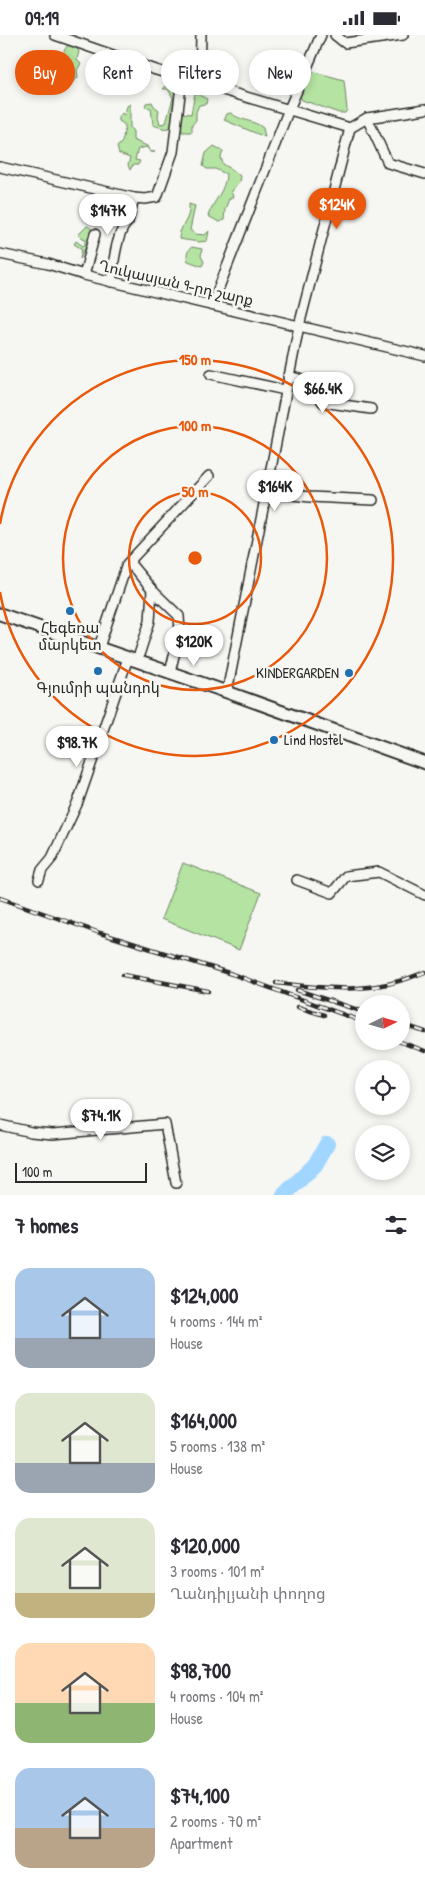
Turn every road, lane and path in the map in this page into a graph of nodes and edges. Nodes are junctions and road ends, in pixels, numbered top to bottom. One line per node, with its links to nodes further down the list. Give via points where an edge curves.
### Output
1 (55, 35): 7 (street)
2 (200, 35): 6 (street)
3 (321, 35): 10 (street)
4 (335, 35): 5 (street, via 345,43)
5 (404, 35)
6 (200, 50)
7 (161, 71)
8 (239, 94): 10 (street)
9 (180, 95): 16 (street, via 173,152 157,197)
10 (289, 109): 13 (street); 21 (street)
11 (425, 109): 12 (street)
12 (368, 118): 13 (street); 15 (street, via 388,163)
13 (350, 128): 22 (street)
14 (0, 167): 16 (street)
15 (425, 174)
16 (134, 198): 20 (street, via 128,222 120,236)
17 (95, 234): 19 (street)
18 (0, 254): 19 (street, Ղուկասյան 9-րդ շարք)
19 (84, 275): 20 (street, Ղուկասյան 9-րդ շարք)
20 (111, 282): 21 (street, Ղուկասյան 9-րդ շարք)
21 (212, 305): 22 (street, Ղուկասյան 9-րդ շարք)
22 (299, 326): 23 (street, Ղուկասյան 9-րդ շարք); 25 (street)
23 (425, 356)
24 (211, 374): 26 (street)
25 (288, 377): 26 (street); 27 (street, via 310,382 323,402)
26 (285, 390): 29 (street)
27 (371, 409)
28 (209, 476): 31 (street)
29 (266, 492): 30 (street); 37 (street)
30 (373, 500)
31 (128, 562): 32 (street); 34 (street)
32 (152, 590): 35 (street, via 150,621); 36 (street, via 179,616 180,632)
33 (0, 614): 34 (main road)
34 (99, 647): 35 (main road)
35 (133, 660): 36 (main road); 39 (street, via 78,802)
36 (170, 672): 37 (main road)
37 (227, 692): 38 (main road)
38 (425, 763)
39 (39, 880)
40 (298, 880): 41 (street, via 332,893 346,876 380,872)
41 (425, 895)
42 (0, 1125): 43 (street, via 53,1134 164,1125)
43 (176, 1183)

